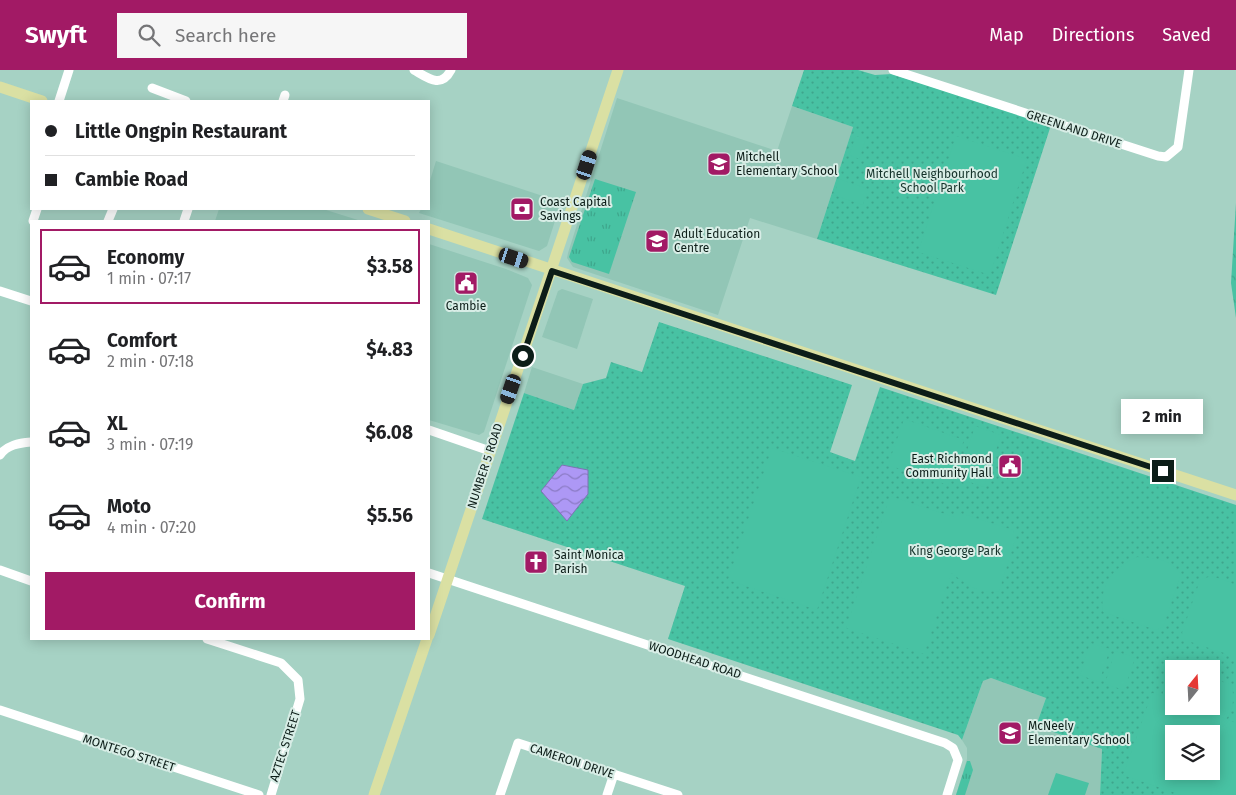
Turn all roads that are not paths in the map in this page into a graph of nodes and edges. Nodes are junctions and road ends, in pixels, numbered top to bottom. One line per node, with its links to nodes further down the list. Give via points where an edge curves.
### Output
1 (69, 70): 10 (street)
2 (414, 70): 3 (street, via 439,82)
3 (451, 70)
4 (618, 70): 15 (main road, NUMBER 5 ROAD)
5 (893, 70): 6 (street, GREENLAND DRIVE, via 1166,157 1178,147)
6 (1189, 70)
7 (0, 88): 9 (main road)
8 (152, 88): 11 (street)
9 (39, 100)
10 (59, 100)
11 (183, 100)
12 (371, 210): 13 (main road)
13 (402, 220)
14 (430, 229): 15 (main road)
15 (552, 271): 20 (main road, NUMBER 5 ROAD); 22 (main road)
16 (0, 291): 17 (street)
17 (30, 302)
18 (430, 430): 20 (street)
19 (30, 442): 21 (street, via 9,447)
20 (490, 450): 25 (main road, NUMBER 5 ROAD)
21 (0, 456)
22 (1236, 495)
23 (0, 570): 26 (street)
24 (430, 573): 25 (street, WOODHEAD ROAD)
25 (448, 579): 27 (main road, NUMBER 5 ROAD); 38 (street, WOODHEAD ROAD, via 953,748 957,754 957,765)
26 (30, 580)
27 (430, 632)
28 (210, 640): 33 (street, AZTEC STREET, via 281,663 298,680 300,699)
29 (427, 640): 34 (main road)
30 (0, 710): 32 (street, MONTEGO STREET)
31 (614, 774): 35 (street, CAMERON DRIVE, via 518,743); 36 (street); 37 (street, CAMERON DRIVE)
32 (259, 795)
33 (271, 795)
34 (374, 795)
35 (500, 795)
36 (607, 795)
37 (678, 795)
38 (947, 795)

